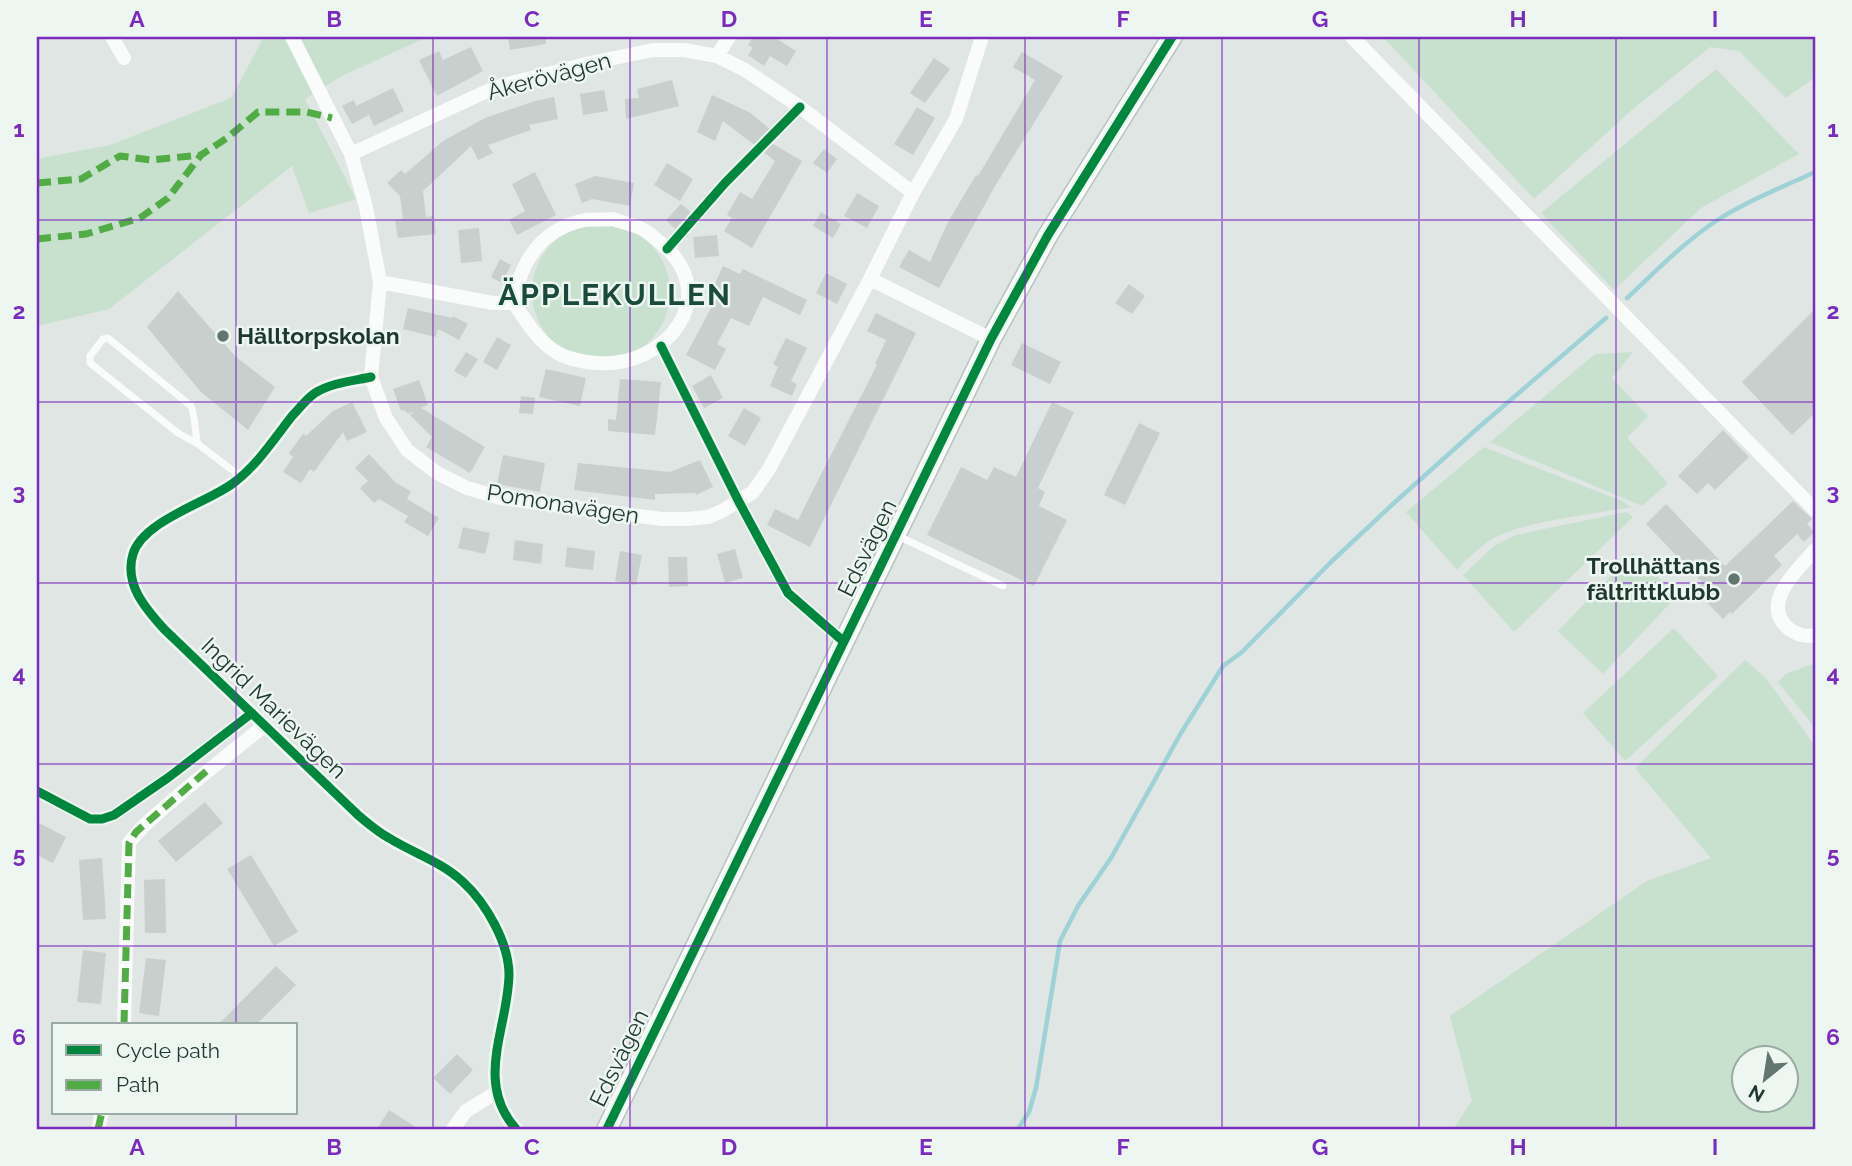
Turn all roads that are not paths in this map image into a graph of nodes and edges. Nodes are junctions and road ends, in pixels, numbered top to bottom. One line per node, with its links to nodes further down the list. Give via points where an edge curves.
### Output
1 (112, 37): 8 (street)
2 (292, 37): 9 (street, Pomonavägen)
3 (729, 37): 7 (street)
4 (982, 37): 10 (street, Pomonavägen, via 956,119)
5 (1172, 37): 14 (street, Edsvägen, via 1048,235)
6 (1352, 37): 18 (street)
7 (717, 56): 9 (street, Åkerövägen, via 653,50 590,62 496,87); 10 (street, Åkerövägen, via 800,107)
8 (124, 58)
9 (351, 153): 12 (street, Pomonavägen)
10 (913, 193): 11 (street, Pomonavägen)
11 (870, 279): 14 (street); 15 (street, Pomonavägen, via 769,469 752,492 708,517 662,519 542,505 467,488 407,450 386,418)
12 (380, 282): 13 (street); 15 (street, Pomonavägen)
13 (514, 303): 13 (street, via 529,327 556,352 584,362 611,364 639,358 676,331 685,311 687,285 681,266 645,230 613,219 585,220 555,232 532,252 518,279)
14 (991, 339): 19 (street, Edsvägen)
15 (371, 377): 17 (street, Ingrid Marievägen, via 314,393)
16 (198, 444): 16 (lane, via 191,406 108,338 103,339 90,363); 17 (lane)
17 (241, 477): 23 (street, Ingrid Marievägen, via 146,535 133,552 131,574 142,604 164,629)
18 (1815, 510)
19 (894, 534): 21 (lane); 28 (street, Edsvägen)
20 (1815, 550): 22 (street, via 1785,584 1779,599 1786,626 1804,636)
21 (1003, 586)
22 (1815, 635)
23 (265, 725): 24 (street, via 136,832 129,843); 25 (street, Ingrid Marievägen, via 359,816 463,882 493,920 507,952 509,976 497,1044)
24 (124, 1023)
25 (497, 1092): 26 (street, via 466,1111); 27 (street, Ingrid Marievägen)
26 (453, 1129)
27 (516, 1129)
28 (607, 1129)

